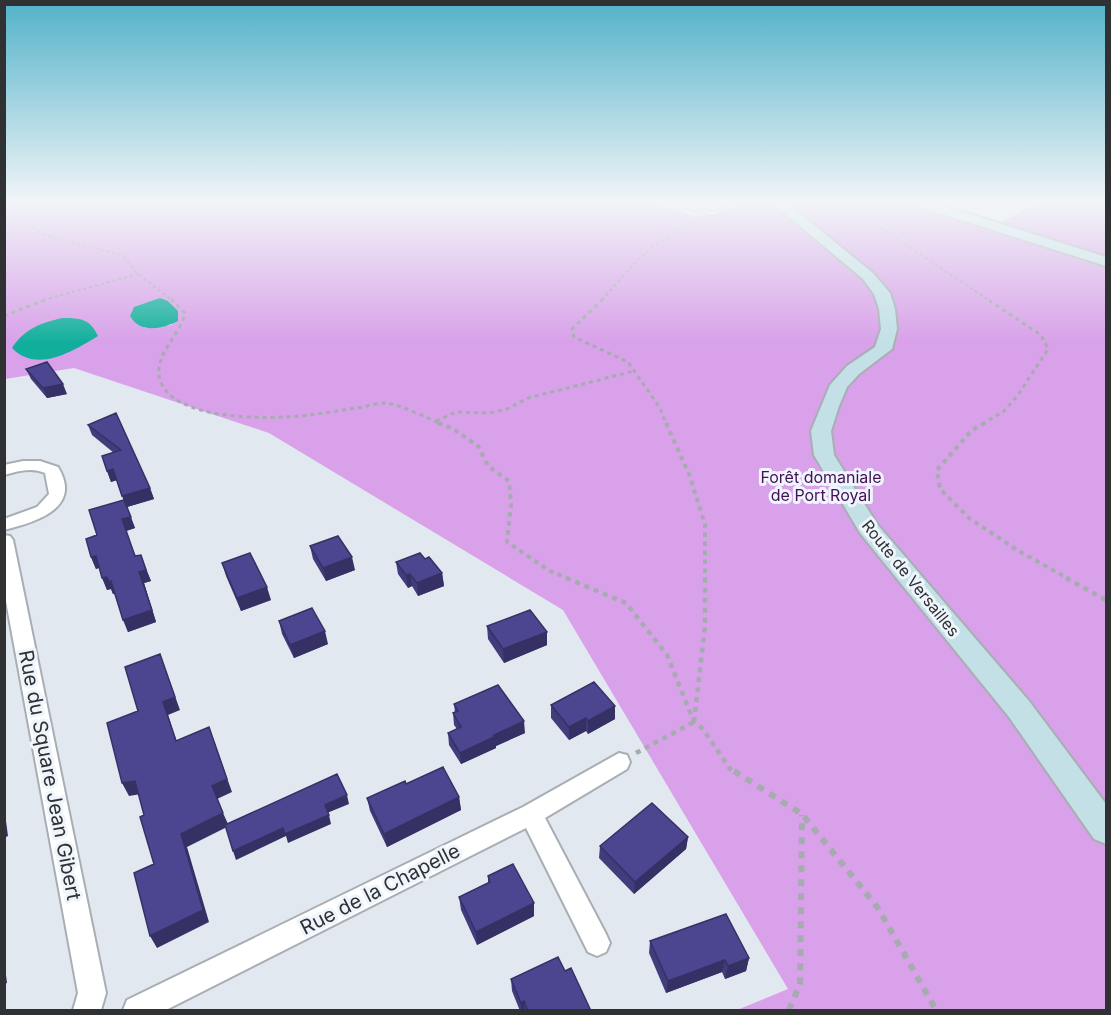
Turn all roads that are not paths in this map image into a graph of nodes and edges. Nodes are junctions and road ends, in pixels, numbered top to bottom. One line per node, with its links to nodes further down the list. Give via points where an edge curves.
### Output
1 (834, 248): 9 (main road, Route de Versailles, via 868,276 882,293 889,328 883,349 839,385 821,431 824,455 867,528 1019,709)
2 (1064, 248): 3 (main road)
3 (1107, 262)
4 (4, 470): 5 (street, via 42,465 52,470 58,492 55,501 42,510)
5 (4, 525)
6 (4, 540): 11 (street, Rue du Square Jean Gibert, via 92,993)
7 (619, 762): 8 (street, Rue de la Chapelle)
8 (531, 814): 10 (street); 12 (street, Rue de la Chapelle)
9 (1107, 829)
10 (597, 943)
11 (87, 1011)
12 (137, 1011)

